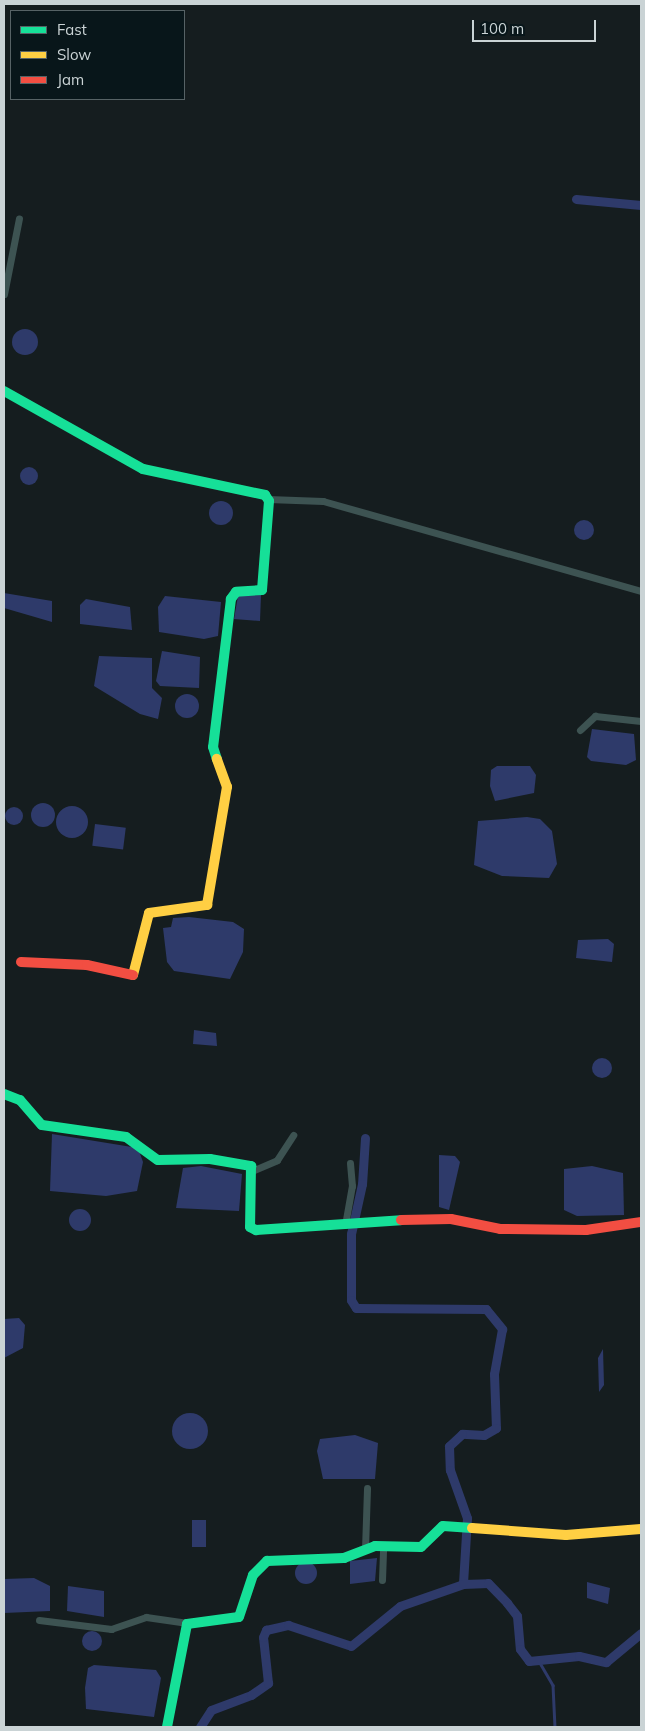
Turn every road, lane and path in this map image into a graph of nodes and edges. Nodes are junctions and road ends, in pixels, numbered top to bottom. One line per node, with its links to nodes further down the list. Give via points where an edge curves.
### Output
1 (19, 218): 2 (street)
2 (4, 294)
3 (4, 391): 4 (street, via 143,468 265,494)
4 (268, 499): 5 (street, via 323,501); 8 (street, via 262,590 236,592 230,599 213,747 228,787 207,905 149,913 133,976 87,965)
5 (641, 591)
6 (641, 721): 7 (street, via 595,716)
7 (580, 730)
8 (21, 962)
9 (4, 1094): 12 (street, via 20,1100 42,1126 126,1137 137,1141 158,1160 219,1160)
10 (292, 1135): 12 (street, via 277,1160)
11 (350, 1163): 14 (street, via 352,1186)
12 (254, 1170): 14 (street, via 250,1227 256,1230)
13 (641, 1222): 14 (street, via 586,1230 500,1229 451,1219)
14 (346, 1225)
15 (367, 1488): 18 (street)
16 (641, 1529): 17 (street, via 557,1534 461,1526 435,1528 430,1544 421,1547)
17 (383, 1546): 18 (street); 19 (street)
18 (365, 1549): 21 (street, via 334,1559 266,1561 252,1575 238,1616)
19 (382, 1580)
20 (39, 1620): 21 (street, via 111,1629 146,1617)
21 (188, 1623): 22 (street)
22 (168, 1727)

